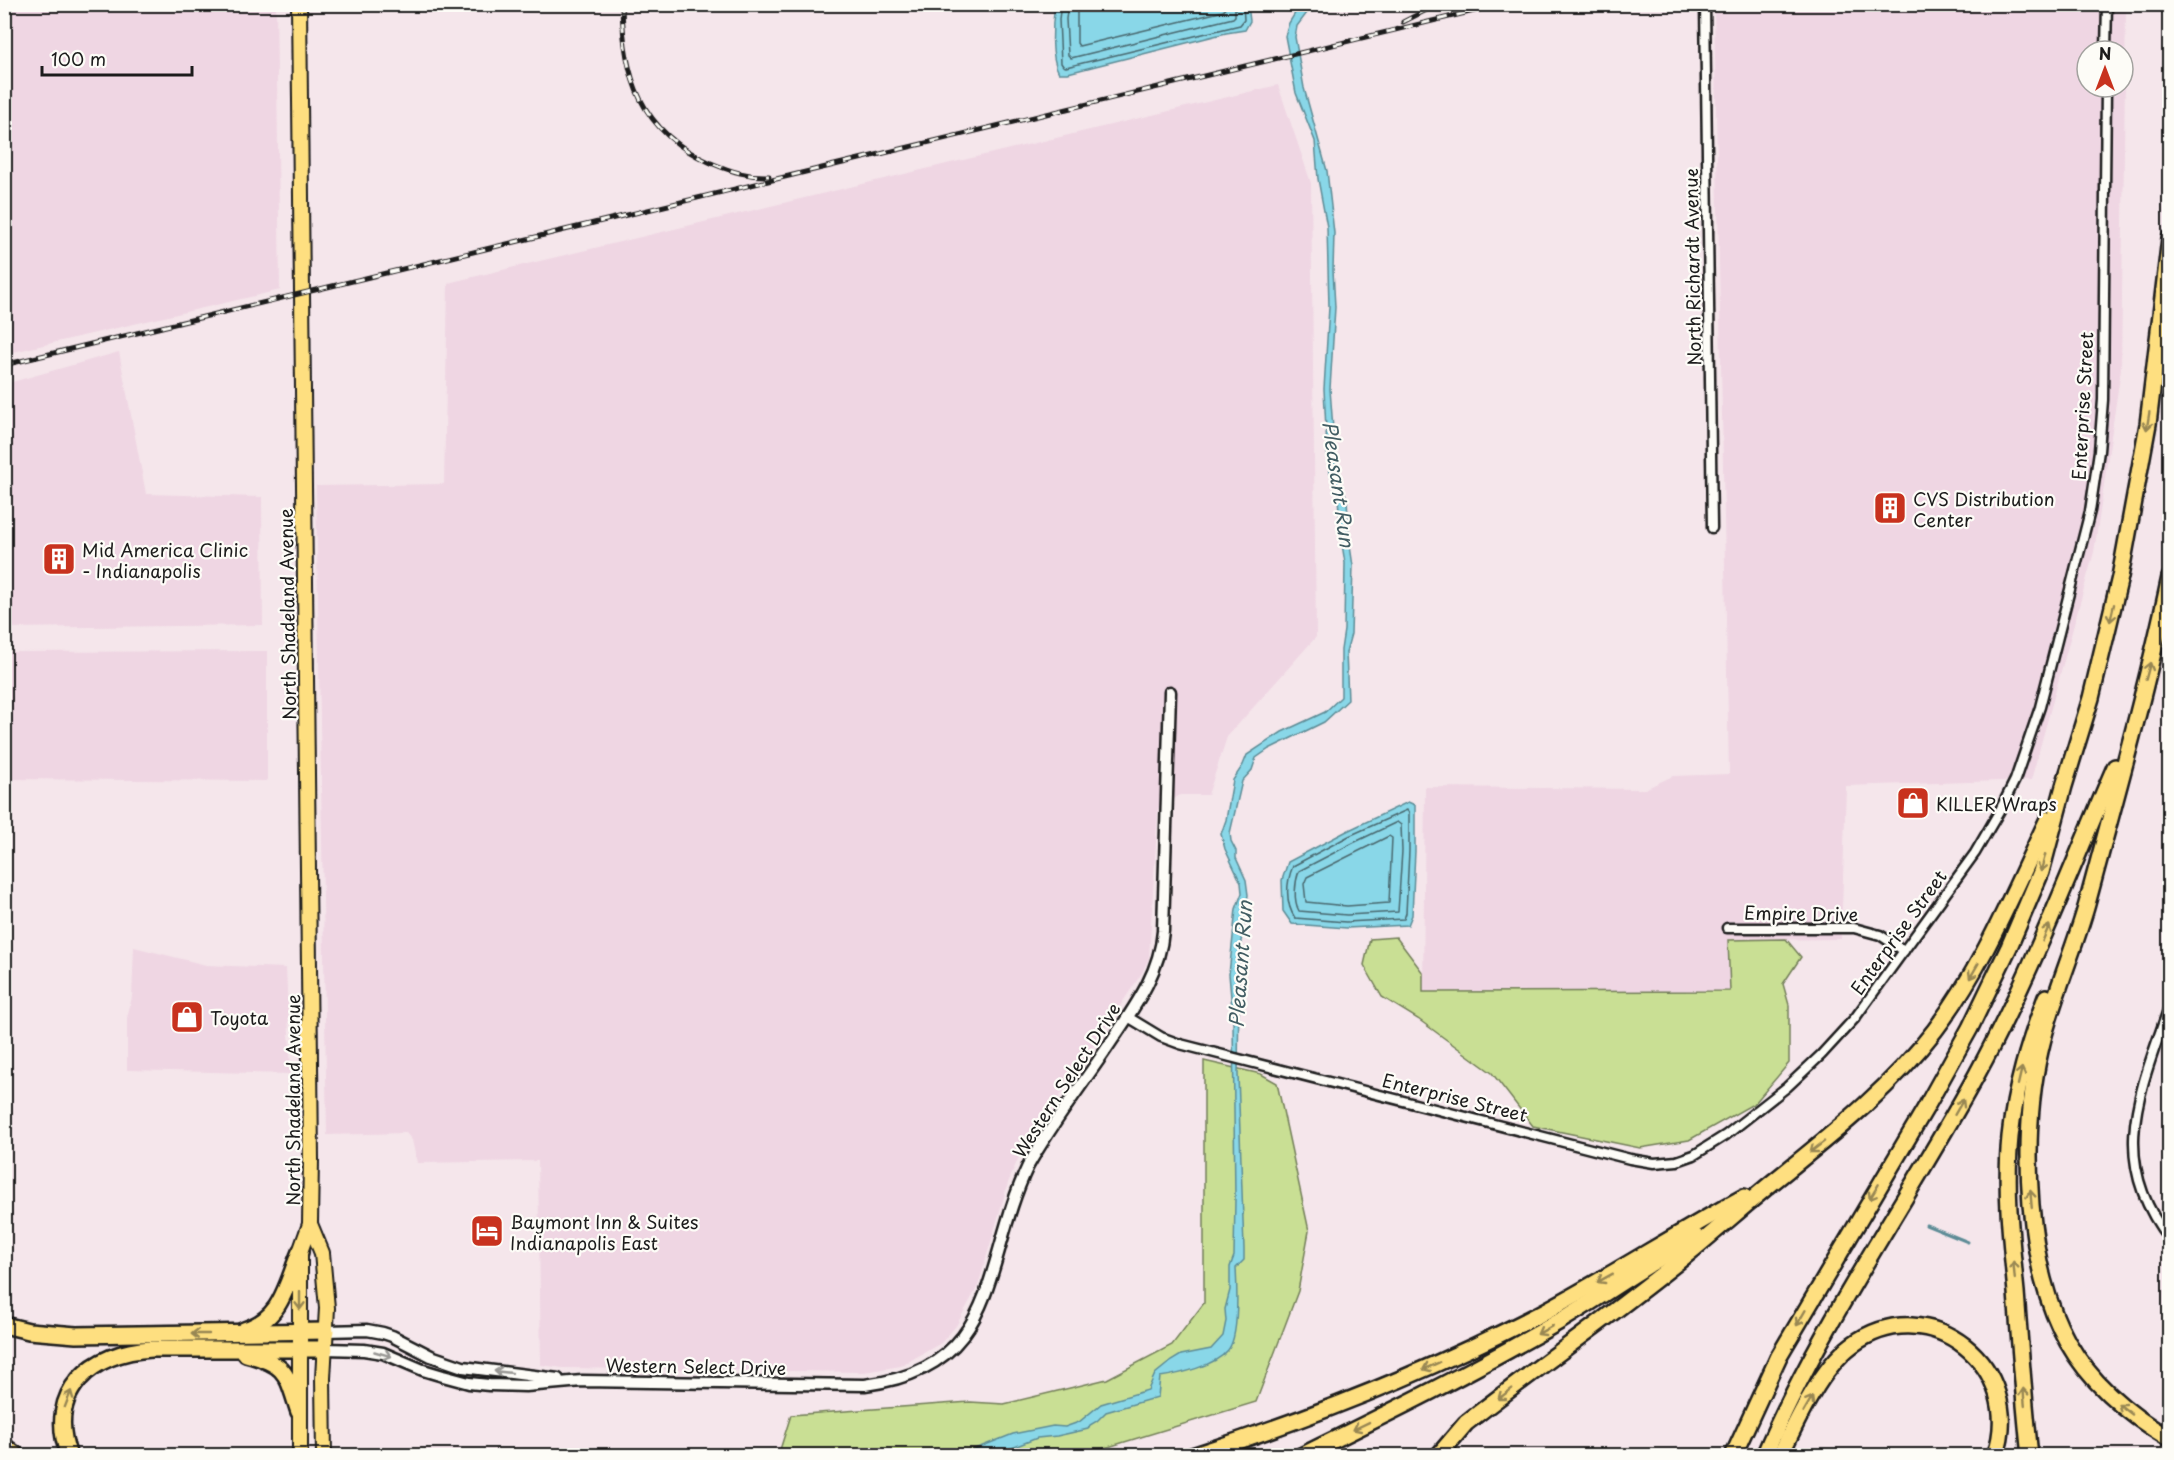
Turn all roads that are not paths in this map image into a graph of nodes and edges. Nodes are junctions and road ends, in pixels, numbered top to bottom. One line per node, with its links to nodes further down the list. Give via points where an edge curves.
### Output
1 (299, 4): 20 (main road, North Shadeland Avenue)
2 (1705, 4): 7 (street, North Richardt Avenue)
3 (2107, 4): 4 (street)
4 (2106, 39)
5 (2106, 99): 14 (street, Enterprise Street, via 2103,400 2100,451 2087,524 2040,707 2015,780 1976,853)
6 (2169, 238): 11 (highway, one-way to 11, via 2154,379 2132,515 2104,649)
7 (1713, 528)
8 (2169, 577): 10 (highway, one-way to 8)
9 (1170, 692): 16 (street, Western Select Drive, via 1163,936 1152,974)
10 (2133, 728): 12 (highway); 42 (highway, one-way to 10, via 1824,1334 2006,1020)
11 (2064, 786): 18 (highway, one-way to 18, via 1992,941 1935,1029 1882,1089); 41 (highway, one-way to 41, via 2041,872 1974,1018 1779,1356)
12 (2103, 846): 32 (highway, one-way to 12, via 2121,1407 2077,1358 2051,1309 2033,1224 2028,1155 2035,1073); 45 (highway, one-way to 12, via 2008,1194 2010,1136 2032,1033)
13 (1727, 928): 14 (street, Empire Drive, via 1854,928 1880,935)
14 (1904, 951): 16 (street, Enterprise Street, via 1855,1018 1787,1087 1694,1155 1654,1163 1171,1041)
15 (2169, 1004): 17 (street)
16 (1128, 1017): 30 (street, Western Select Drive, via 1032,1160 1018,1190 984,1302 962,1337 938,1360 903,1378 865,1385)
17 (2166, 1028): 21 (street, via 2136,1105 2133,1146 2146,1202)
18 (1773, 1181): 19 (highway); 38 (highway, one-way to 38, via 1575,1295 1481,1343 1347,1401)
19 (1723, 1223): 39 (highway, one-way to 39, via 1514,1347); 40 (highway, one-way to 40, via 1466,1424)
20 (310, 1224): 22 (main road, North Shadeland Avenue); 24 (main road, North Shadeland Avenue, via 322,1253)
21 (2169, 1240)
22 (300, 1252): 25 (main road, North Shadeland Avenue, one-way to 25); 26 (highway, via 279,1306 270,1317 255,1327)
23 (4, 1325): 26 (highway, one-way to 23, via 76,1335)
24 (326, 1331): 25 (highway); 29 (main road, North Shadeland Avenue); 30 (street, Western Select Drive, one-way to 24, via 463,1367 431,1356 392,1335 367,1330)
25 (300, 1332): 26 (highway); 28 (main road, North Shadeland Avenue)
26 (231, 1334)
27 (223, 1348): 28 (highway); 31 (highway, via 265,1359 281,1368); 35 (highway, one-way to 27, via 63,1432 66,1404 76,1383 92,1366 132,1350)
28 (300, 1348): 29 (highway); 31 (main road, North Shadeland Avenue)
29 (325, 1348): 30 (street, Western Select Drive, one-way to 30, via 383,1353 423,1370 470,1383 526,1386); 37 (main road, North Shadeland Avenue)
30 (582, 1381)
31 (299, 1412): 36 (main road, North Shadeland Avenue)
32 (2169, 1439)
33 (4, 1446): 34 (highway)
34 (17, 1455)
35 (69, 1455)
36 (300, 1455)
37 (324, 1455)
38 (1192, 1455)
39 (1301, 1455)
40 (1438, 1455)
41 (1733, 1455)
42 (1764, 1455)
43 (1780, 1455): 44 (highway, one-way to 44, via 1837,1358 1869,1335 1904,1326 1947,1334 1980,1360 2000,1401 2001,1434)
44 (1995, 1455)
45 (2030, 1455)

